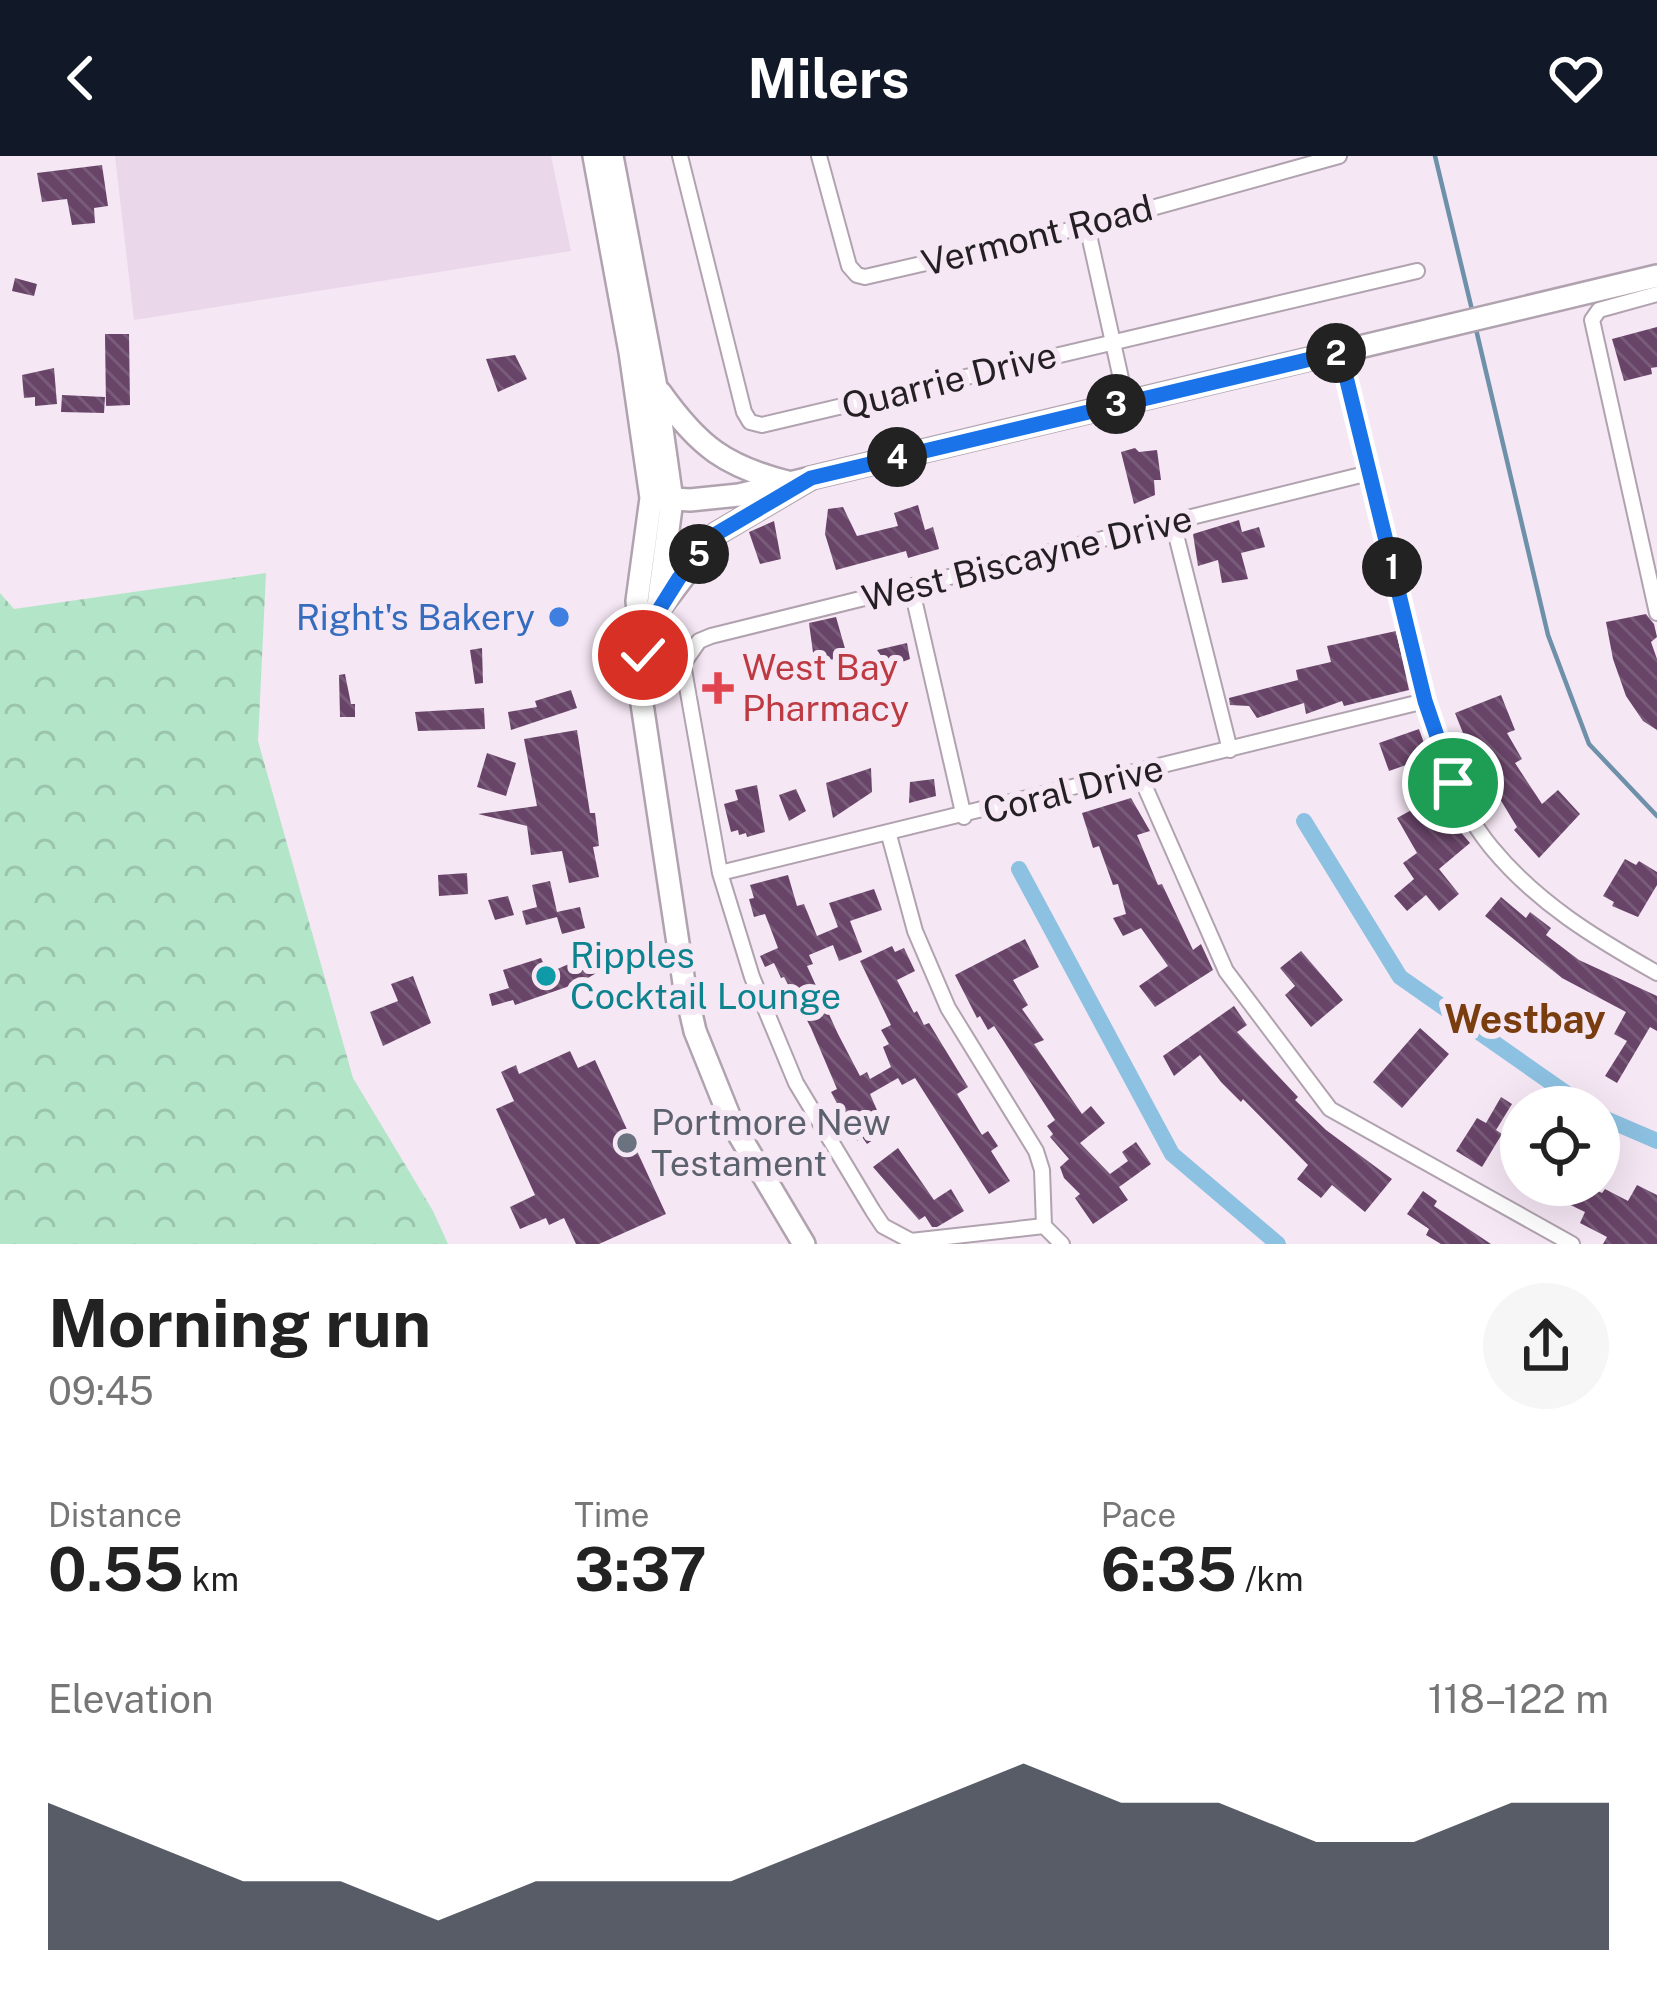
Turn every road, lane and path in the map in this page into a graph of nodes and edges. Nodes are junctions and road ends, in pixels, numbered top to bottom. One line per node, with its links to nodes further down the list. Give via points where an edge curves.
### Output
1 (594, 156): 17 (main road)
2 (612, 156): 13 (main road)
3 (680, 156): 11 (street, Quarrie Drive, via 750,422)
4 (818, 156): 7 (street, Vermont Road, via 857,275)
5 (1339, 156): 6 (street, Vermont Road)
6 (1276, 164): 7 (street, Vermont Road)
7 (1087, 226): 11 (street)
8 (1417, 271): 11 (street, Quarrie Drive)
9 (1657, 276): 12 (main road)
10 (1657, 294): 21 (street, via 1592,320)
11 (1113, 340): 14 (street)
12 (1340, 352): 14 (main road); 15 (street)
13 (656, 387): 16 (main road, via 688,431 722,459); 17 (main road)
14 (1126, 401): 16 (main road)
15 (1369, 472): 18 (street, West Biscayne Drive); 23 (street)
16 (801, 481): 17 (main road); 20 (main road, via 716,534)
17 (662, 499): 20 (main road); 22 (main road, via 637,601)
18 (1173, 523): 19 (street, West Biscayne Drive); 24 (street)
19 (911, 586): 26 (street); 28 (street, West Biscayne Drive, via 711,636 690,651 682,672)
20 (657, 613): 22 (main road)
21 (1657, 613)
22 (643, 655): 31 (main road, via 641,697 695,1031 732,1123)
23 (1425, 701): 24 (street, Coral Drive); 29 (street, via 1453,783 1489,844 1540,900)
24 (1230, 750): 25 (street, Coral Drive)
25 (1138, 771): 26 (street, Coral Drive); 33 (street, via 1226,971 1330,1109)
26 (964, 817): 27 (street, Coral Drive)
27 (889, 835): 28 (street, Coral Drive); 30 (street, via 915,931 948,1008 1036,1151)
28 (721, 873): 30 (street, via 796,1083 883,1226 911,1241)
29 (1657, 973)
30 (1044, 1226): 32 (street)
31 (804, 1244)
32 (1062, 1244)
33 (1572, 1244)

